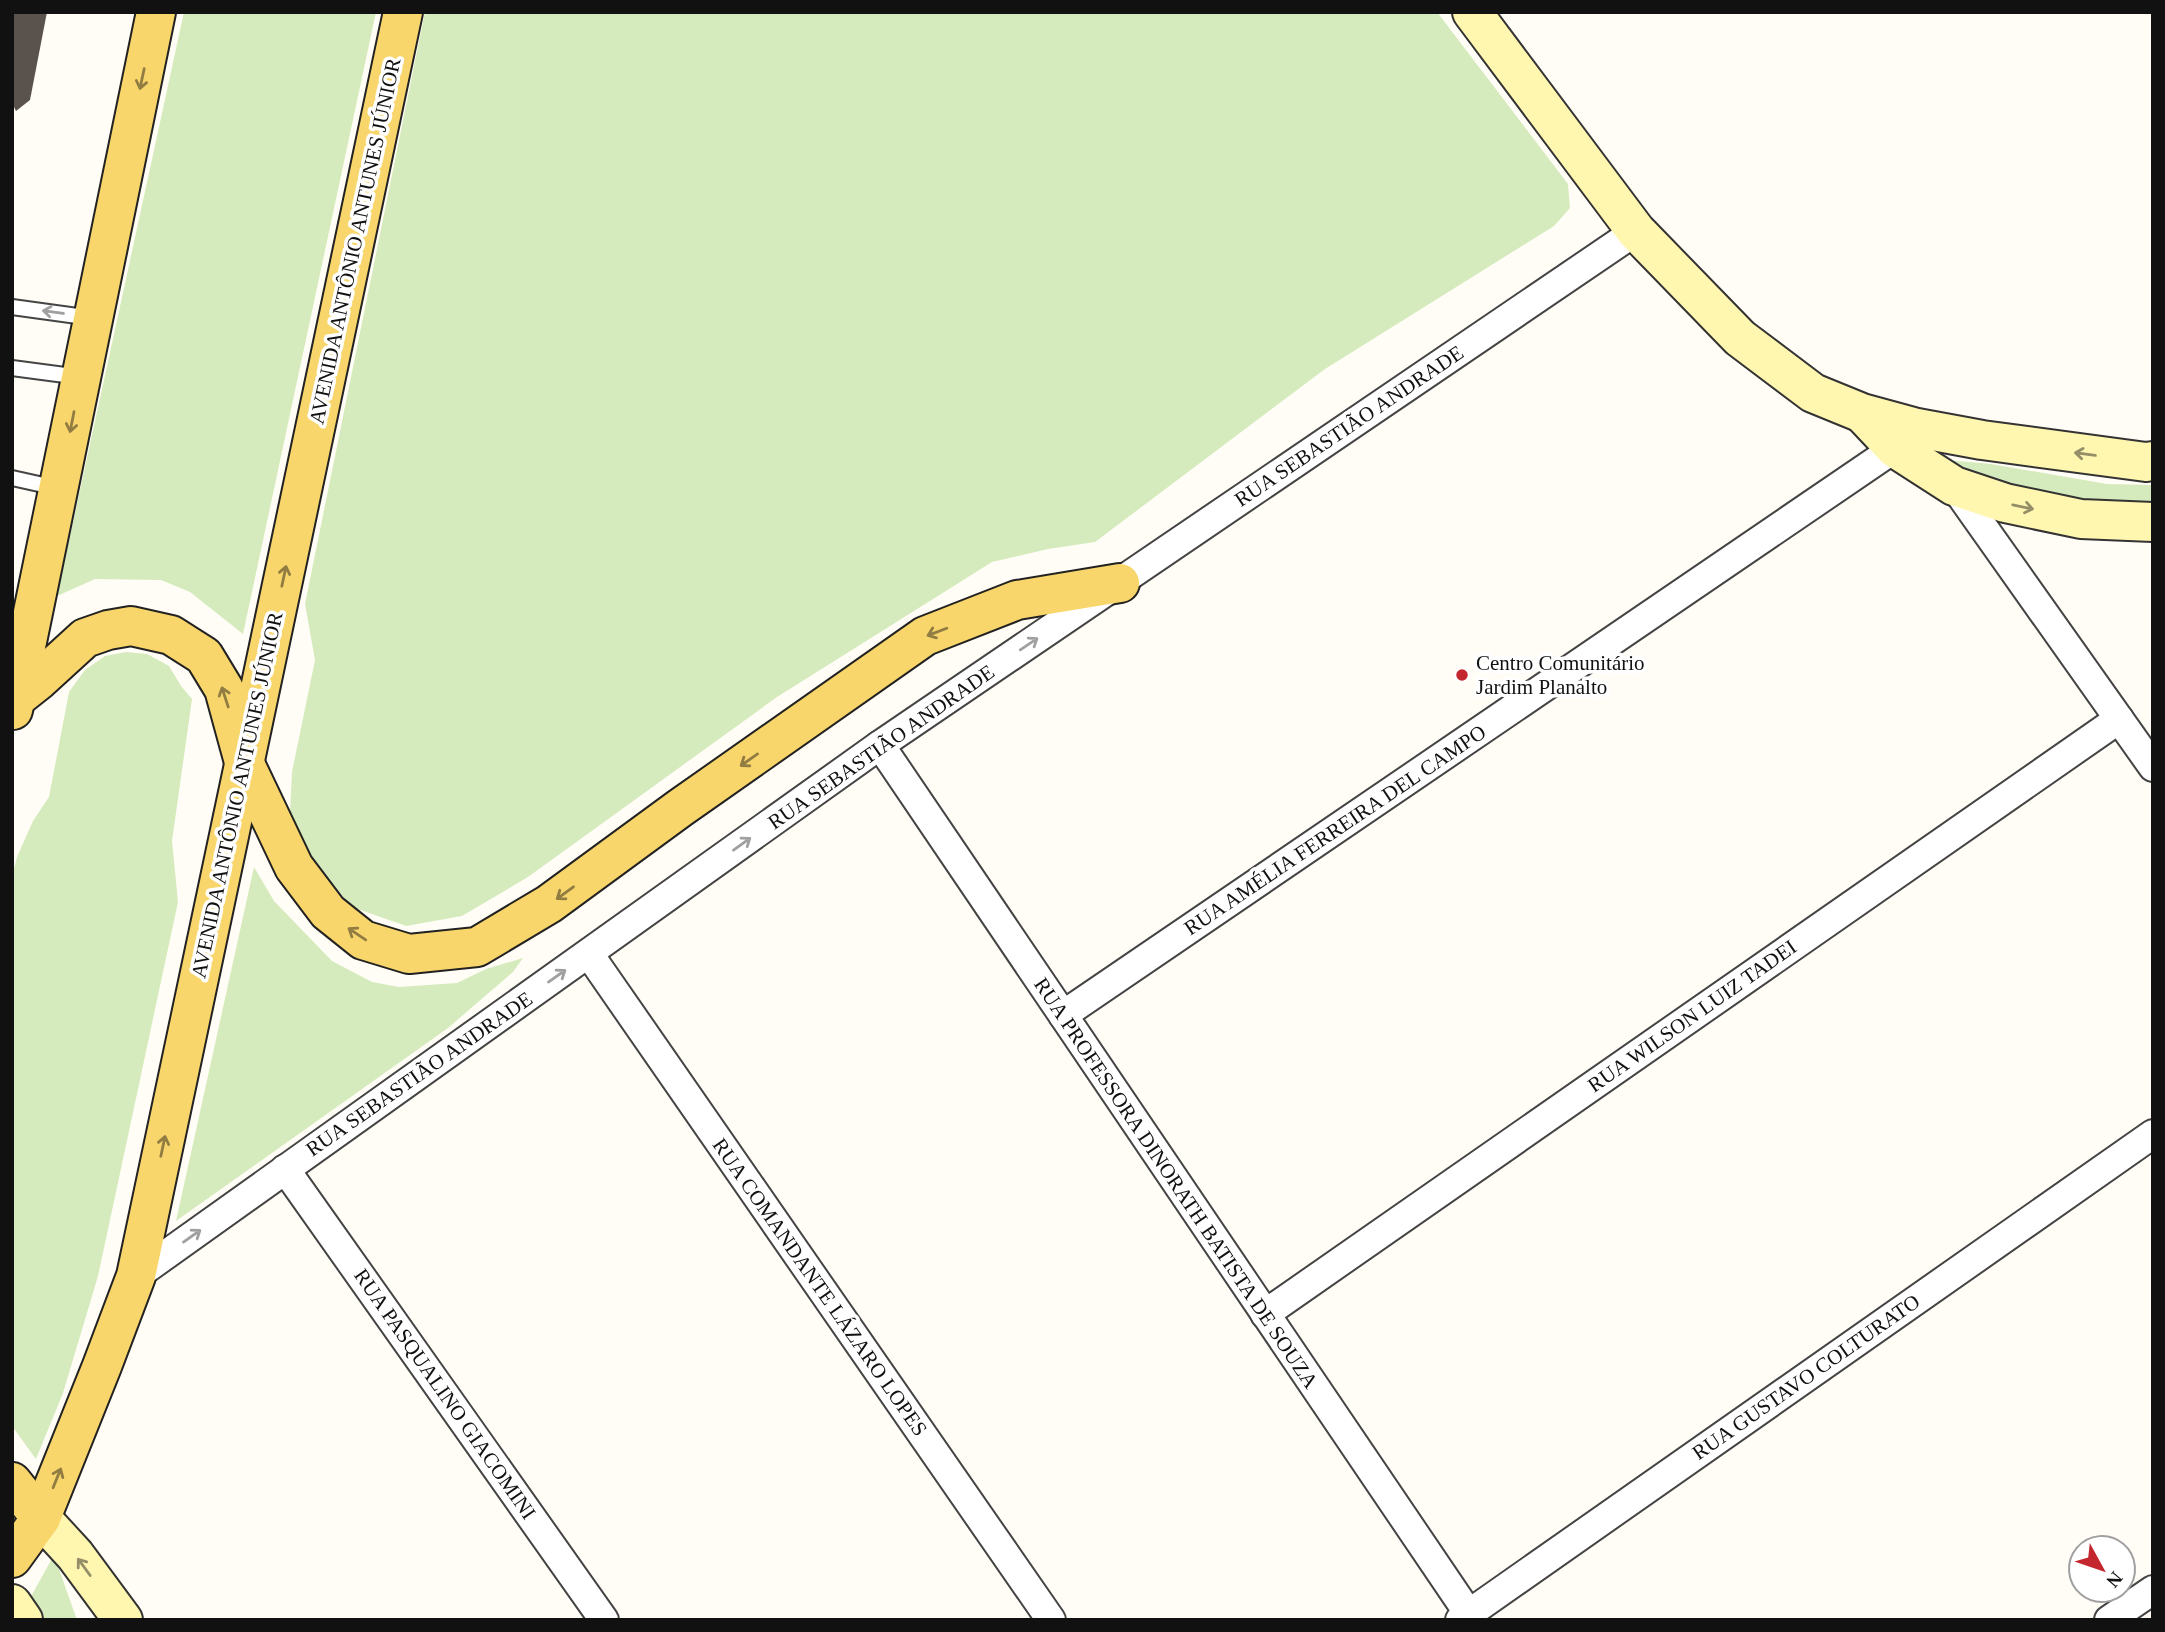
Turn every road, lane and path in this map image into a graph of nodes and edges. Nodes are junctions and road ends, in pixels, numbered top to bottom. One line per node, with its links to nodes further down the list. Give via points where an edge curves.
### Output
1 (156, 12): 6 (main road, one-way to 6)
2 (403, 12): 19 (main road, AVENIDA ANTÔNIO ANTUNES JÚNIOR, one-way to 2)
3 (1472, 12): 4 (street)
4 (1636, 231): 9 (street, via 1740,338 1813,393); 15 (street, RUA SEBASTIÃO ANDRADE)
5 (12, 307): 6 (lane, one-way to 5)
6 (94, 318): 8 (main road)
7 (12, 368): 8 (lane)
8 (81, 377): 13 (main road, one-way to 13)
9 (1906, 438): 10 (street, one-way to 9, via 1982,440); 12 (street); 22 (street, RUA AMÉLIA FERREIRA DEL CAMPO)
10 (2153, 461)
11 (12, 478): 13 (lane)
12 (1954, 485): 14 (street, one-way to 14, via 2005,503 2081,519); 17 (street)
13 (59, 488): 16 (main road)
14 (2153, 522)
15 (1120, 583): 18 (street, RUA SEBASTIÃO ANDRADE, one-way to 15); 19 (main road, one-way to 19, via 1017,600 925,636 549,904 477,947 409,954 363,940 328,912 294,867)
16 (14, 696): 19 (main road, one-way to 16, via 224,689 204,656 171,635 131,626 85,638)
17 (2119, 719): 20 (street); 26 (street, RUA WILSON LUIZ TADEI)
18 (880, 745): 21 (street, RUA SEBASTIÃO ANDRADE, one-way to 18); 22 (street, RUA PROFESSORA DINORATH BATISTA DE SOUZA)
19 (244, 762): 25 (main road, AVENIDA ANTÔNIO ANTUNES JÚNIOR, one-way to 19)
20 (2153, 767)
21 (589, 954): 24 (street, RUA SEBASTIÃO ANDRADE, one-way to 21); 36 (street, RUA COMANDANTE LÁZARO LOPES)
22 (1063, 1015): 26 (street, RUA PROFESSORA DINORATH BATISTA DE SOUZA)
23 (2153, 1134): 32 (street, RUA GUSTAVO COLTURATO)
24 (285, 1169): 25 (street, RUA SEBASTIÃO ANDRADE, one-way to 24); 35 (street, RUA PASQUALINO GIACOMINI)
25 (136, 1276): 28 (main road, AVENIDA ANTÔNIO ANTUNES JÚNIOR, one-way to 25)
26 (1265, 1314): 32 (street, RUA PROFESSORA DINORATH BATISTA DE SOUZA)
27 (12, 1482): 28 (main road)
28 (41, 1518): 29 (main road, AVENIDA ANTÔNIO ANTUNES JÚNIOR); 34 (street, one-way to 28)
29 (12, 1558)
30 (2153, 1590): 37 (street)
31 (12, 1604): 33 (street)
32 (1467, 1618)
33 (23, 1620)
34 (123, 1620)
35 (604, 1620)
36 (1051, 1620)
37 (2109, 1620)

